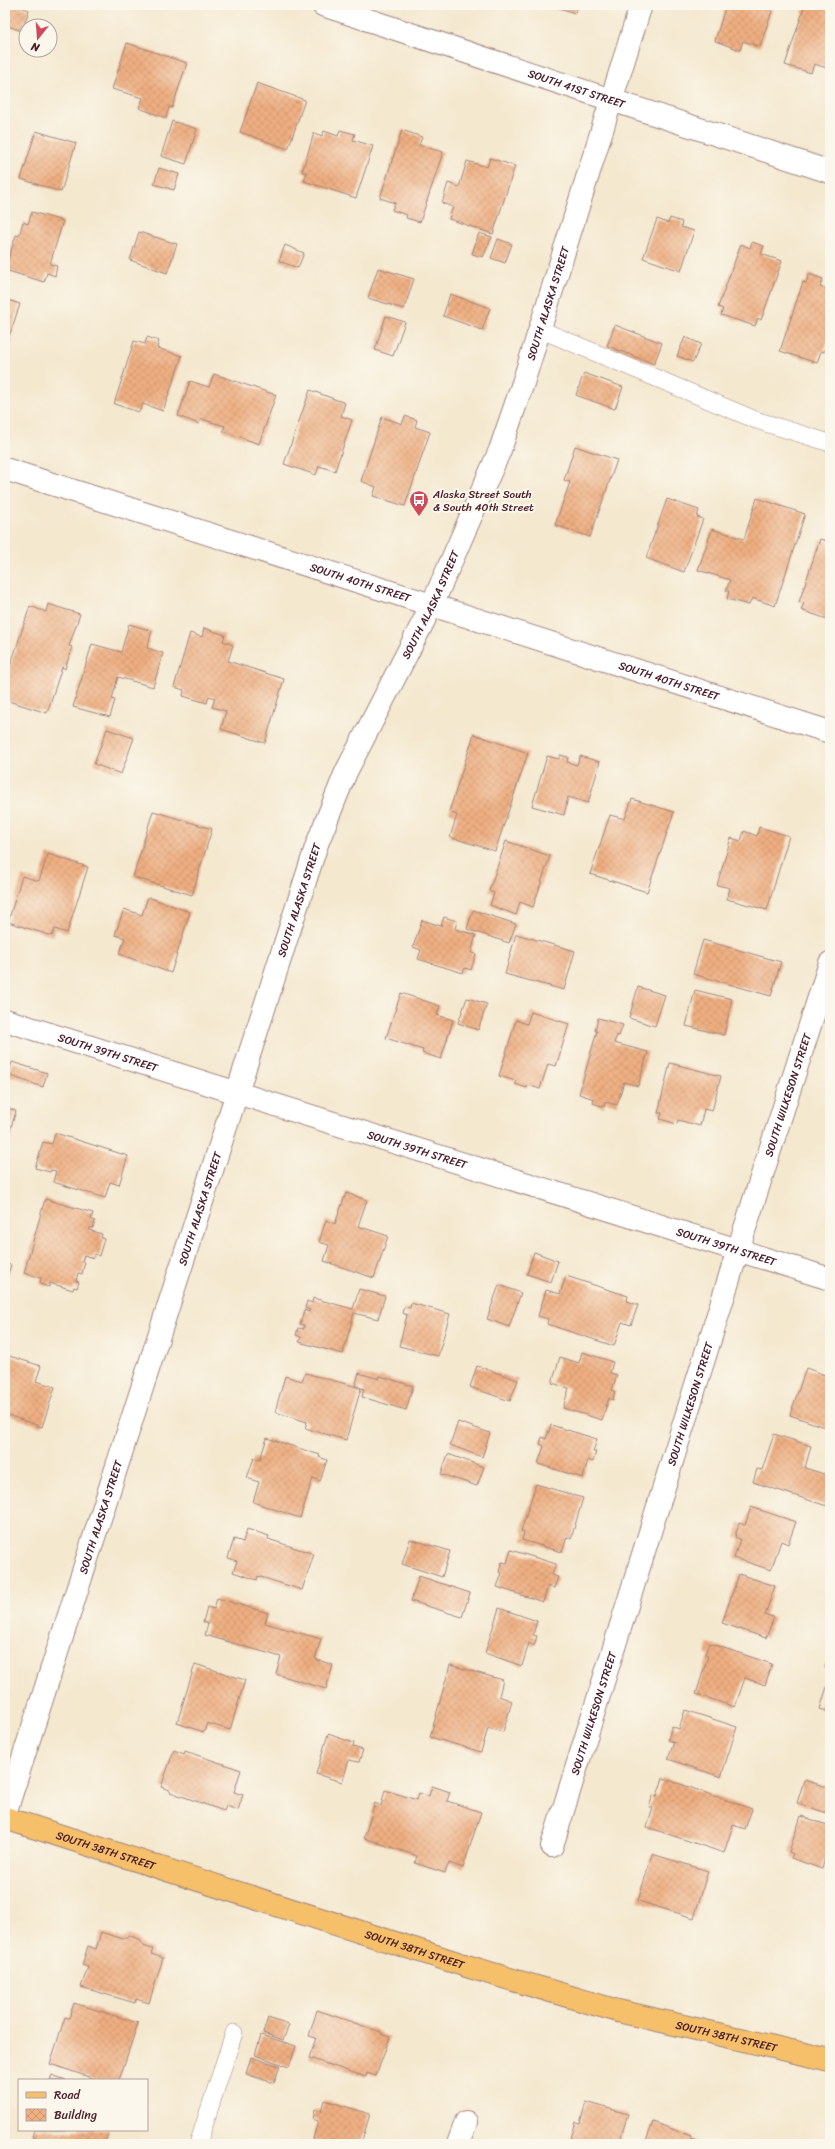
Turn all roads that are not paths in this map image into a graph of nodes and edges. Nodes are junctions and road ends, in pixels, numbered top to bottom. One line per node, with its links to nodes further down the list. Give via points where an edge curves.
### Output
1 (323, 5): 3 (street, SOUTH 41ST STREET)
2 (641, 5): 3 (street, SOUTH ALASKA STREET)
3 (610, 99): 4 (street, SOUTH 41ST STREET); 5 (street, SOUTH ALASKA STREET)
4 (830, 172)
5 (539, 329): 6 (lane, via 756,420); 8 (street, SOUTH ALASKA STREET, via 500,450)
6 (830, 443)
7 (5, 469): 8 (street, SOUTH 40TH STREET)
8 (432, 606): 9 (street, SOUTH 40TH STREET); 12 (street, SOUTH ALASKA STREET, via 360,742 331,805)
9 (830, 732)
10 (830, 963): 13 (street, SOUTH WILKESON STREET)
11 (5, 1020): 12 (street, SOUTH 39TH STREET)
12 (237, 1094): 13 (street, SOUTH 39TH STREET); 15 (street, SOUTH ALASKA STREET)
13 (738, 1250): 14 (street, SOUTH 39TH STREET); 17 (street, SOUTH WILKESON STREET)
14 (830, 1279)
15 (5, 1814)
16 (5, 1818): 19 (main road, SOUTH 38TH STREET, via 473,1968 618,2011)
17 (552, 1846)
18 (234, 2033): 21 (lane)
19 (830, 2060)
20 (466, 2122): 22 (street)
21 (198, 2144)
22 (458, 2144)

